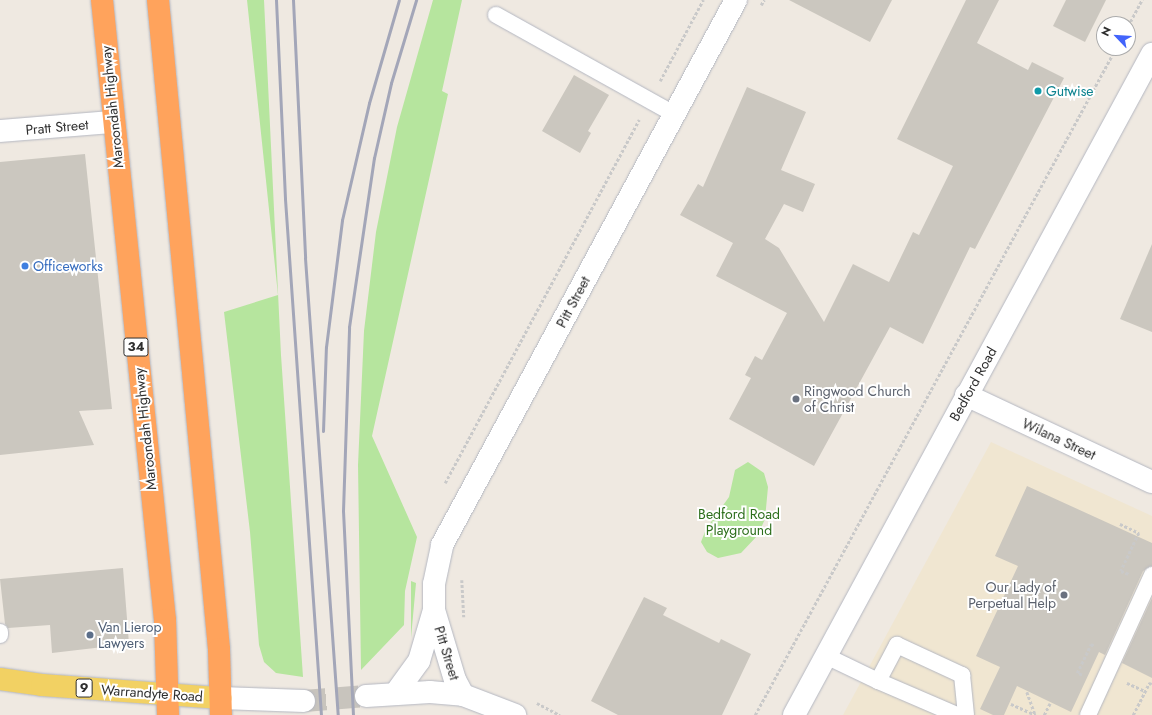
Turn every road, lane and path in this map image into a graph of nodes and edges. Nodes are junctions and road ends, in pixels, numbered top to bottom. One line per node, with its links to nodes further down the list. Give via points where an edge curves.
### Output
1 (102, 0): 12 (highway, Maroondah Highway / 34)
2 (158, 0): 36 (highway, via 176,162 179,247 219,649)
3 (736, 0): 11 (street, Pitt Street)
4 (764, 0): 6 (path)
5 (1142, 0): 8 (path)
6 (760, 7)
7 (496, 15): 11 (lane)
8 (1133, 16)
9 (1152, 54): 14 (street, Bedford Road)
10 (1112, 56): 38 (path)
11 (674, 114): 20 (street, Pitt Street, via 442,545 434,584)
12 (113, 122): 13 (street, Pratt Street); 35 (highway, Maroondah Highway / 34, via 165,620)
13 (0, 131)
14 (966, 396): 15 (street, Wilana Street); 24 (street, Bedford Road)
15 (1152, 482)
16 (1120, 524): 19 (path, via 1139,533 1121,571 1130,575)
17 (1152, 575): 44 (lane)
18 (462, 578): 21 (path)
19 (1126, 582)
20 (434, 610): 29 (street, Pitt Street, via 419,661); 30 (street, Pitt Street, via 454,680)
21 (464, 623)
22 (1099, 640): 23 (path)
23 (1096, 647)
24 (826, 656): 26 (lane); 39 (street, Bedford Road)
25 (0, 678): 35 (main road, Warrandyte Road / 9)
26 (878, 680): 40 (lane); 41 (lane, via 896,646 962,674)
27 (1152, 684): 45 (path, via 1149,683)
28 (1027, 692): 42 (path)
29 (396, 694): 30 (street, via 430,692); 31 (street)
30 (463, 695): 37 (street)
31 (366, 696)
32 (304, 701): 36 (street, Warrandyte Road)
33 (1050, 703): 43 (path)
34 (1011, 704): 42 (path)
35 (168, 705): 36 (main road, Warrandyte Road / 9)
36 (221, 707)
37 (515, 715)
38 (755, 715)
39 (794, 715)
40 (958, 715)
41 (966, 715)
42 (1035, 715)
43 (1044, 715)
44 (1088, 715)
45 (1133, 715)

